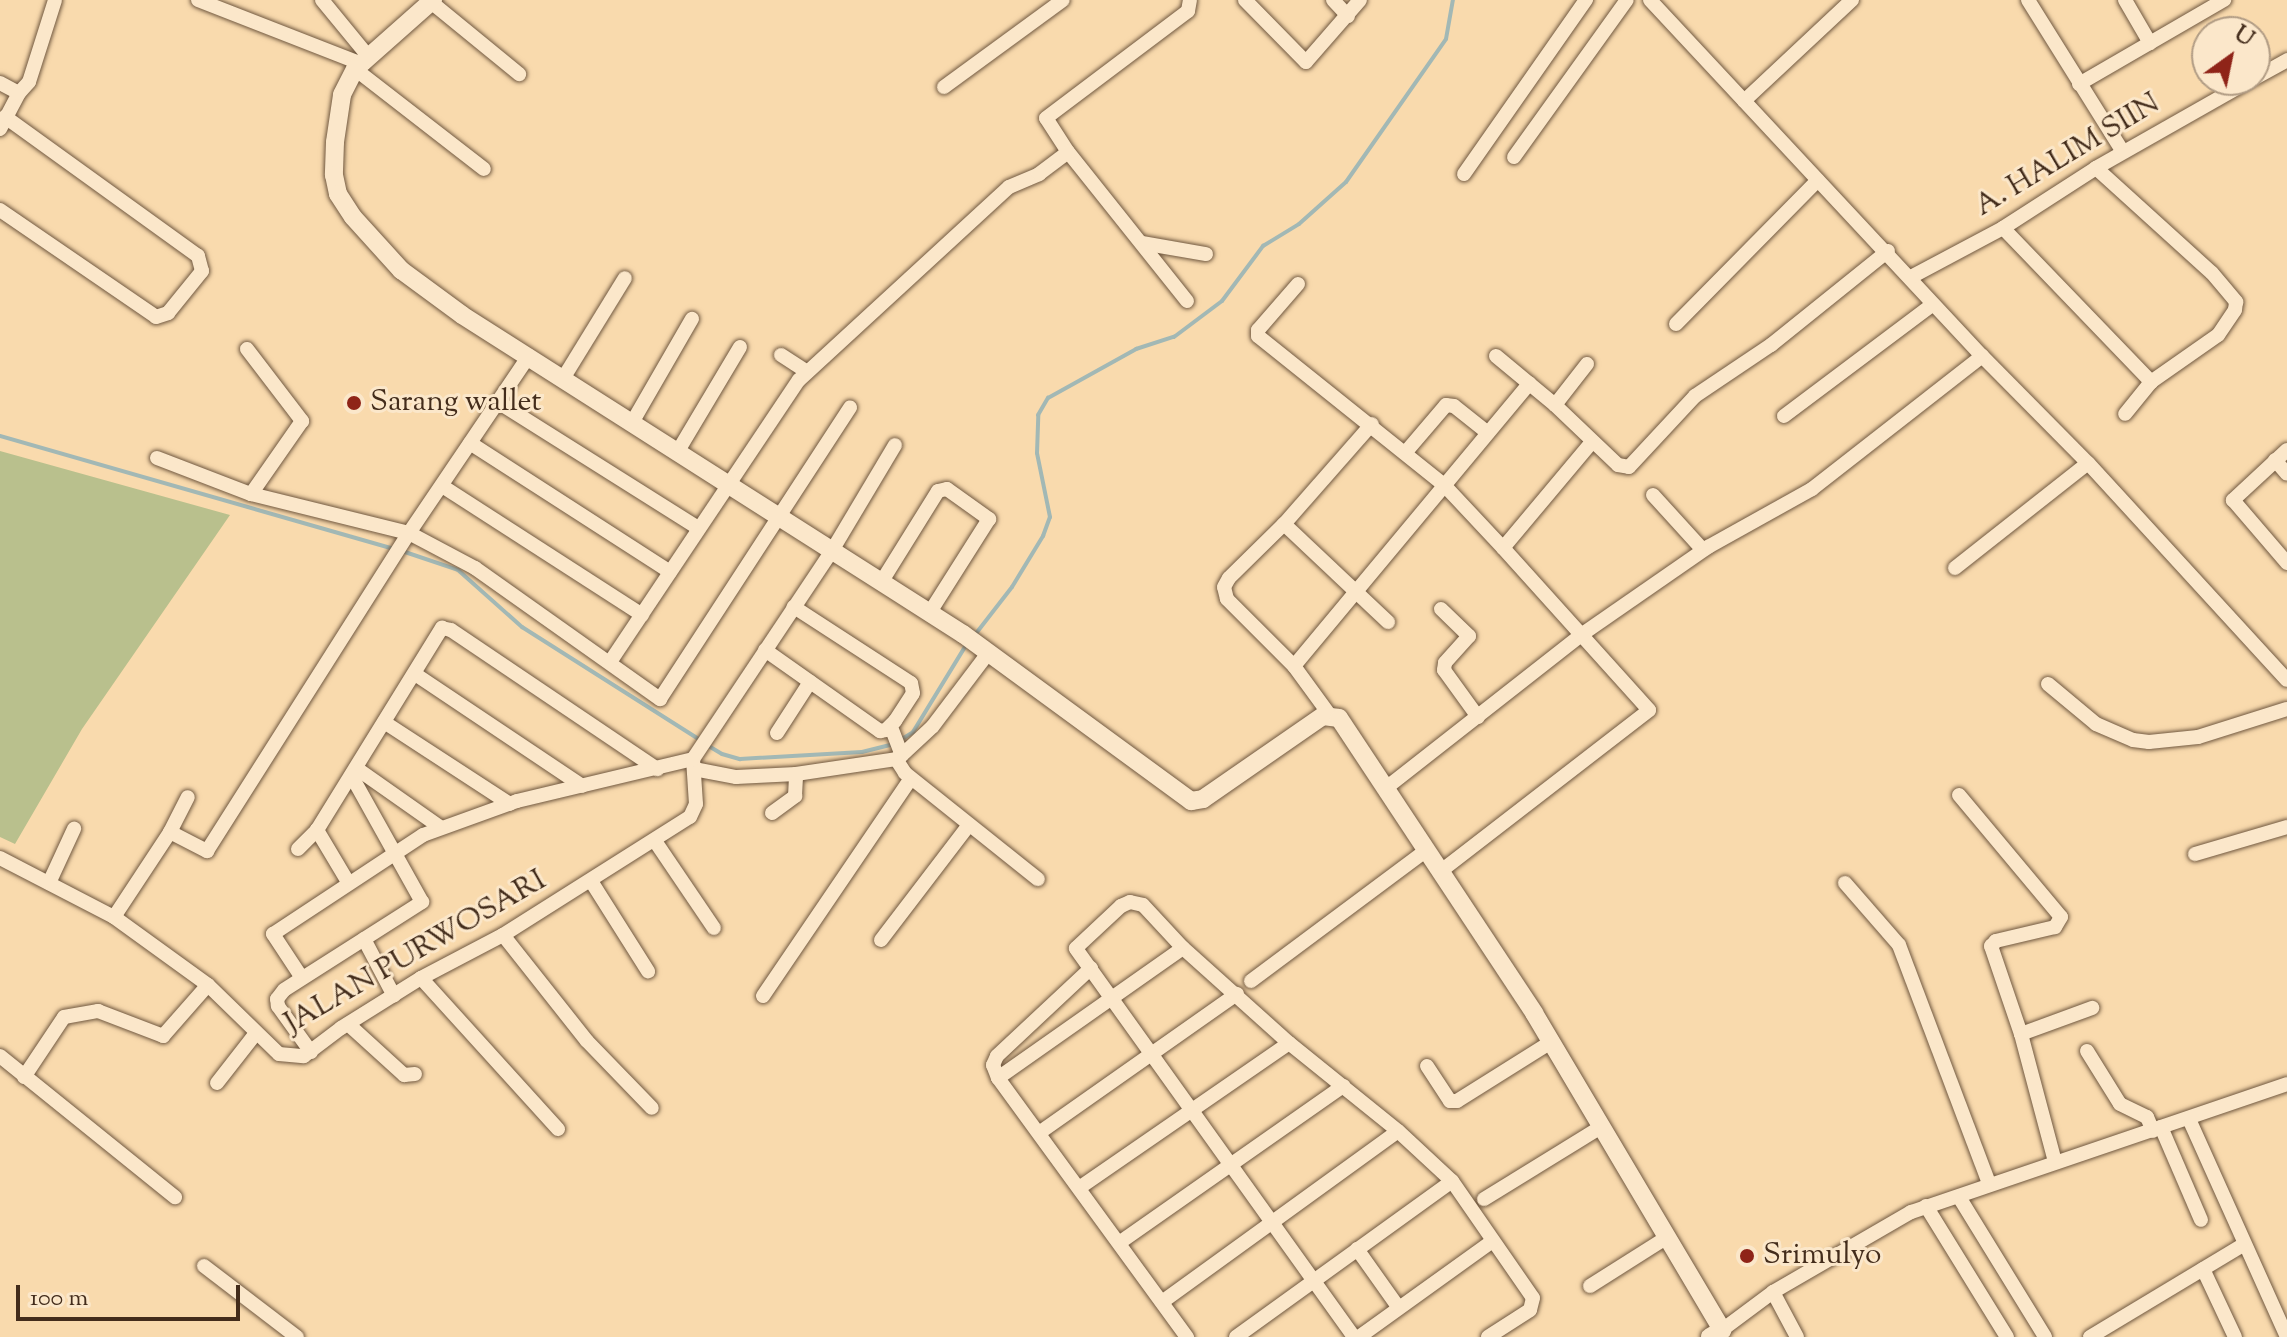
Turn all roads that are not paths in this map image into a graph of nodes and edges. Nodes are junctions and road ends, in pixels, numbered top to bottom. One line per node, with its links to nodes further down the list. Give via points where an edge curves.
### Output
1 (55, 0): 24 (street, via 29,82)
2 (198, 0): 19 (street)
3 (322, 0): 19 (street)
4 (1063, 0): 23 (street)
5 (1190, 0): 28 (street, via 1188,11 1048,115 1047,124)
6 (1245, 0): 17 (street, via 1304,62)
7 (1333, 0): 17 (street)
8 (1360, 0): 17 (street)
9 (1586, 0): 33 (street)
10 (1627, 0): 30 (street)
11 (1650, 0): 26 (street)
12 (1852, 0): 26 (street)
13 (2028, 0): 22 (street)
14 (2125, 0): 18 (street)
15 (432, 1): 19 (street); 20 (street)
16 (2218, 2): 18 (street)
17 (1348, 16)
18 (2150, 43): 22 (street)
19 (361, 63): 32 (street); 50 (street, via 340,104 334,151 335,185 344,205 406,276)
20 (519, 74)
21 (0, 83): 24 (street)
22 (2079, 84): 29 (street)
23 (944, 87)
24 (19, 93): 27 (street)
25 (2223, 96): 29 (street, A. HALIM SIIN)
26 (1744, 101): 34 (street)
27 (3, 123): 35 (street, via 198,256 202,271 168,313 156,317)
28 (1068, 152): 37 (street); 54 (street, via 1039,174 1013,184)
29 (2123, 152): 31 (street, A. HALIM SIIN)
30 (1514, 157)
31 (2096, 168): 36 (street, A. HALIM SIIN); 56 (street, via 2212,273 2236,302 2218,335)
32 (484, 169)
33 (1464, 174)
34 (1818, 180): 38 (street); 46 (street)
35 (0, 210)
36 (2003, 228): 40 (street, A. HALIM SIIN); 56 (street)
37 (1142, 243): 39 (street); 43 (street)
38 (1888, 251): 40 (street); 66 (street, via 1771,345 1695,396 1629,467 1618,465)
39 (1206, 254)
40 (1911, 277): 44 (street)
41 (625, 278): 55 (street)
42 (1298, 284): 64 (street, via 1258,336)
43 (1187, 301)
44 (1933, 304): 52 (street); 62 (street)
45 (692, 319): 63 (street)
46 (1676, 324)
47 (740, 347): 69 (street)
48 (247, 349): 78 (street, via 302,421)
49 (781, 355): 54 (street)
50 (529, 356): 55 (street); 58 (street)
51 (1496, 356): 57 (street)
52 (1982, 356): 73 (street); 86 (street, via 1812,489)
53 (1587, 364): 59 (street)
54 (807, 372): 75 (street)
55 (564, 377): 63 (street)
56 (2151, 382): 61 (street)
57 (1530, 383): 59 (street); 65 (street)
58 (498, 402): 67 (street); 82 (street)
59 (1555, 405): 66 (street)
60 (850, 408): 80 (street)
61 (2125, 414)
62 (1784, 416)
63 (633, 421): 69 (street)
64 (1372, 424): 70 (street); 81 (street)
65 (1488, 433): 70 (street, via 1446,405); 77 (street)
66 (1592, 442): 84 (street)
67 (470, 443): 76 (street); 89 (street)
68 (895, 445): 85 (street)
69 (678, 451): 75 (street)
70 (1405, 453): 77 (street)
71 (2281, 455): 74 (street); 87 (street, via 2233,500)
72 (157, 458): 78 (street)
73 (2088, 463): 88 (street); 103 (street)
74 (2287, 474)
75 (729, 484): 80 (street); 82 (street)
76 (442, 486): 83 (street); 95 (street)
77 (1445, 486): 84 (street); 91 (street)
78 (251, 494): 83 (street)
79 (1653, 495): 86 (street)
80 (780, 517): 85 (street); 100 (street, via 660,699)
81 (1284, 524): 91 (street); 101 (street, via 1229,578 1224,591)
82 (698, 528): 89 (street)
83 (407, 537): 100 (street, via 475,568); 128 (street, via 207,851)
84 (1503, 548): 97 (street)
85 (833, 549): 90 (street); 92 (street)
86 (1703, 550): 97 (street)
87 (2287, 563)
88 (1955, 568)
89 (670, 572): 95 (street)
90 (882, 581): 94 (street); 94 (street, via 941,488 988,517)
91 (1355, 594): 96 (street); 101 (street)
92 (794, 607): 98 (street); 111 (street, via 911,683 913,693)
93 (1441, 609): 108 (street, via 1469,636 1444,670)
94 (930, 612): 99 (street)
95 (642, 615): 100 (street)
96 (1388, 622)
97 (1581, 635): 108 (street); 135 (street, via 1648,706 1647,713)
98 (765, 650): 104 (street); 112 (street)
99 (987, 650): 107 (street, via 1191,801 1203,799); 111 (street, via 933,726)
100 (610, 662)
101 (1294, 666): 107 (street)
102 (415, 674): 109 (street); 113 (street, via 446,627); 117 (street)
103 (2287, 680)
104 (810, 682): 110 (street); 111 (street)
105 (2048, 684): 106 (street, via 2096,724 2149,742 2198,737)
106 (2287, 709)
107 (1329, 714): 118 (street, via 1342,720)
108 (1478, 717): 118 (street)
109 (384, 722): 114 (street); 121 (street)
110 (777, 733)
111 (897, 743): 115 (street); 116 (street)
112 (695, 760): 113 (street); 115 (street, via 736,777); 129 (street, JALAN PURWOSARI, via 696,804 690,817)
113 (657, 769): 117 (street)
114 (354, 771): 124 (street); 127 (street); 132 (street)
115 (796, 774): 122 (street, via 795,796)
116 (911, 778): 123 (street); 157 (street)
117 (582, 786): 121 (street)
118 (1386, 788): 131 (street)
119 (1959, 795): 162 (street, via 2061,917 2055,927 1991,946)
120 (188, 797): 128 (street)
121 (510, 804): 124 (street)
122 (772, 813)
123 (969, 825): 136 (street); 147 (street)
124 (440, 827): 132 (street)
125 (2287, 827): 133 (street)
126 (74, 829): 139 (street)
127 (317, 830): 130 (street); 138 (street)
128 (170, 832): 143 (street)
129 (655, 841): 137 (street, JALAN PURWOSARI); 144 (street)
130 (298, 849)
131 (1427, 850): 135 (street); 153 (street)
132 (395, 853): 138 (street); 142 (street)
133 (2195, 854)
134 (0, 858): 139 (street, JALAN PURWOSARI)
135 (1441, 871): 163 (street)
136 (1038, 879)
137 (591, 881): 145 (street, JALAN PURWOSARI); 150 (street)
138 (348, 882): 151 (street, via 273,934)
139 (49, 883): 143 (street, JALAN PURWOSARI)
140 (1845, 883): 186 (street, via 1899,945)
141 (436, 894): 142 (street)
142 (422, 902): 146 (street)
143 (114, 917): 154 (street, JALAN PURWOSARI)
144 (714, 928)
145 (503, 935): 152 (street, JALAN PURWOSARI); 176 (street, via 587,1041)
146 (364, 939): 151 (street); 156 (street)
147 (881, 940)
148 (1183, 948): 149 (street, via 1143,905 1130,902 1077,943); 155 (street); 158 (street)
149 (1091, 968): 158 (street); 172 (street, via 997,1056 993,1065)
150 (648, 971)
151 (302, 978): 166 (street, via 277,999)
152 (421, 978): 156 (street, JALAN PURWOSARI); 180 (street)
153 (1251, 981)
154 (208, 985): 161 (street, JALAN PURWOSARI); 171 (street, via 163,1036 98,1011 64,1017)
155 (1237, 994): 164 (street); 167 (street)
156 (394, 996): 160 (street, JALAN PURWOSARI)
157 (763, 996)
158 (1111, 997): 167 (street); 172 (street)
159 (2092, 1008): 162 (street)
160 (348, 1024): 166 (street, JALAN PURWOSARI); 170 (street, via 404,1075)
161 (256, 1033): 166 (street, JALAN PURWOSARI, via 287,1057); 173 (street)
162 (2021, 1034): 184 (street)
163 (1551, 1042): 169 (street, via 1457,1101 1450,1101); 179 (street)
164 (1289, 1043): 175 (street); 177 (street)
165 (2087, 1051): 181 (street, via 2120,1104)
166 (311, 1052)
167 (1153, 1054): 177 (street); 183 (street)
168 (0, 1056): 171 (street)
169 (1427, 1066)
170 (415, 1074)
171 (24, 1077): 189 (street)
172 (998, 1078): 183 (street)
173 (217, 1083)
174 (2287, 1084): 178 (street)
175 (1343, 1086): 182 (street); 185 (street)
176 (652, 1108)
177 (1192, 1110): 185 (street); 188 (street)
178 (2191, 1121): 181 (street); 218 (street)
179 (1601, 1127): 191 (street); 195 (street)
180 (558, 1129)
181 (2157, 1130): 184 (street); 193 (street)
182 (1398, 1131): 187 (street); 194 (street)
183 (1039, 1133): 188 (street)
184 (2053, 1153): 186 (street)
185 (1231, 1165): 194 (street); 197 (street)
186 (1984, 1173): 190 (street)
187 (1452, 1181): 196 (street); 199 (street)
188 (1079, 1188): 197 (street)
189 (175, 1197)
190 (1959, 1197): 192 (street); 216 (street)
191 (1484, 1199)
192 (1926, 1206): 204 (street); 215 (street)
193 (2201, 1220)
194 (1272, 1222): 202 (street); 205 (street)
195 (1666, 1238): 203 (street); 207 (street)
196 (1491, 1242): 206 (street); 213 (street, via 1534,1301 1530,1310)
197 (1119, 1243): 205 (street)
198 (2240, 1247): 201 (street)
199 (1357, 1249): 202 (street); 206 (street)
200 (204, 1266): 209 (street)
201 (2203, 1269): 208 (street); 217 (street)
202 (1314, 1281): 211 (street); 212 (street)
203 (1590, 1286)
204 (1773, 1292): 207 (street); 214 (street)
205 (1162, 1302): 210 (street)
206 (1399, 1308): 212 (street)
207 (1715, 1326)
208 (2231, 1336)
209 (297, 1337)
210 (1187, 1337)
211 (1236, 1337)
212 (1356, 1337)
213 (1488, 1337)
214 (1797, 1337)
215 (2007, 1337)
216 (2045, 1337)
217 (2090, 1337)
218 (2287, 1337)

